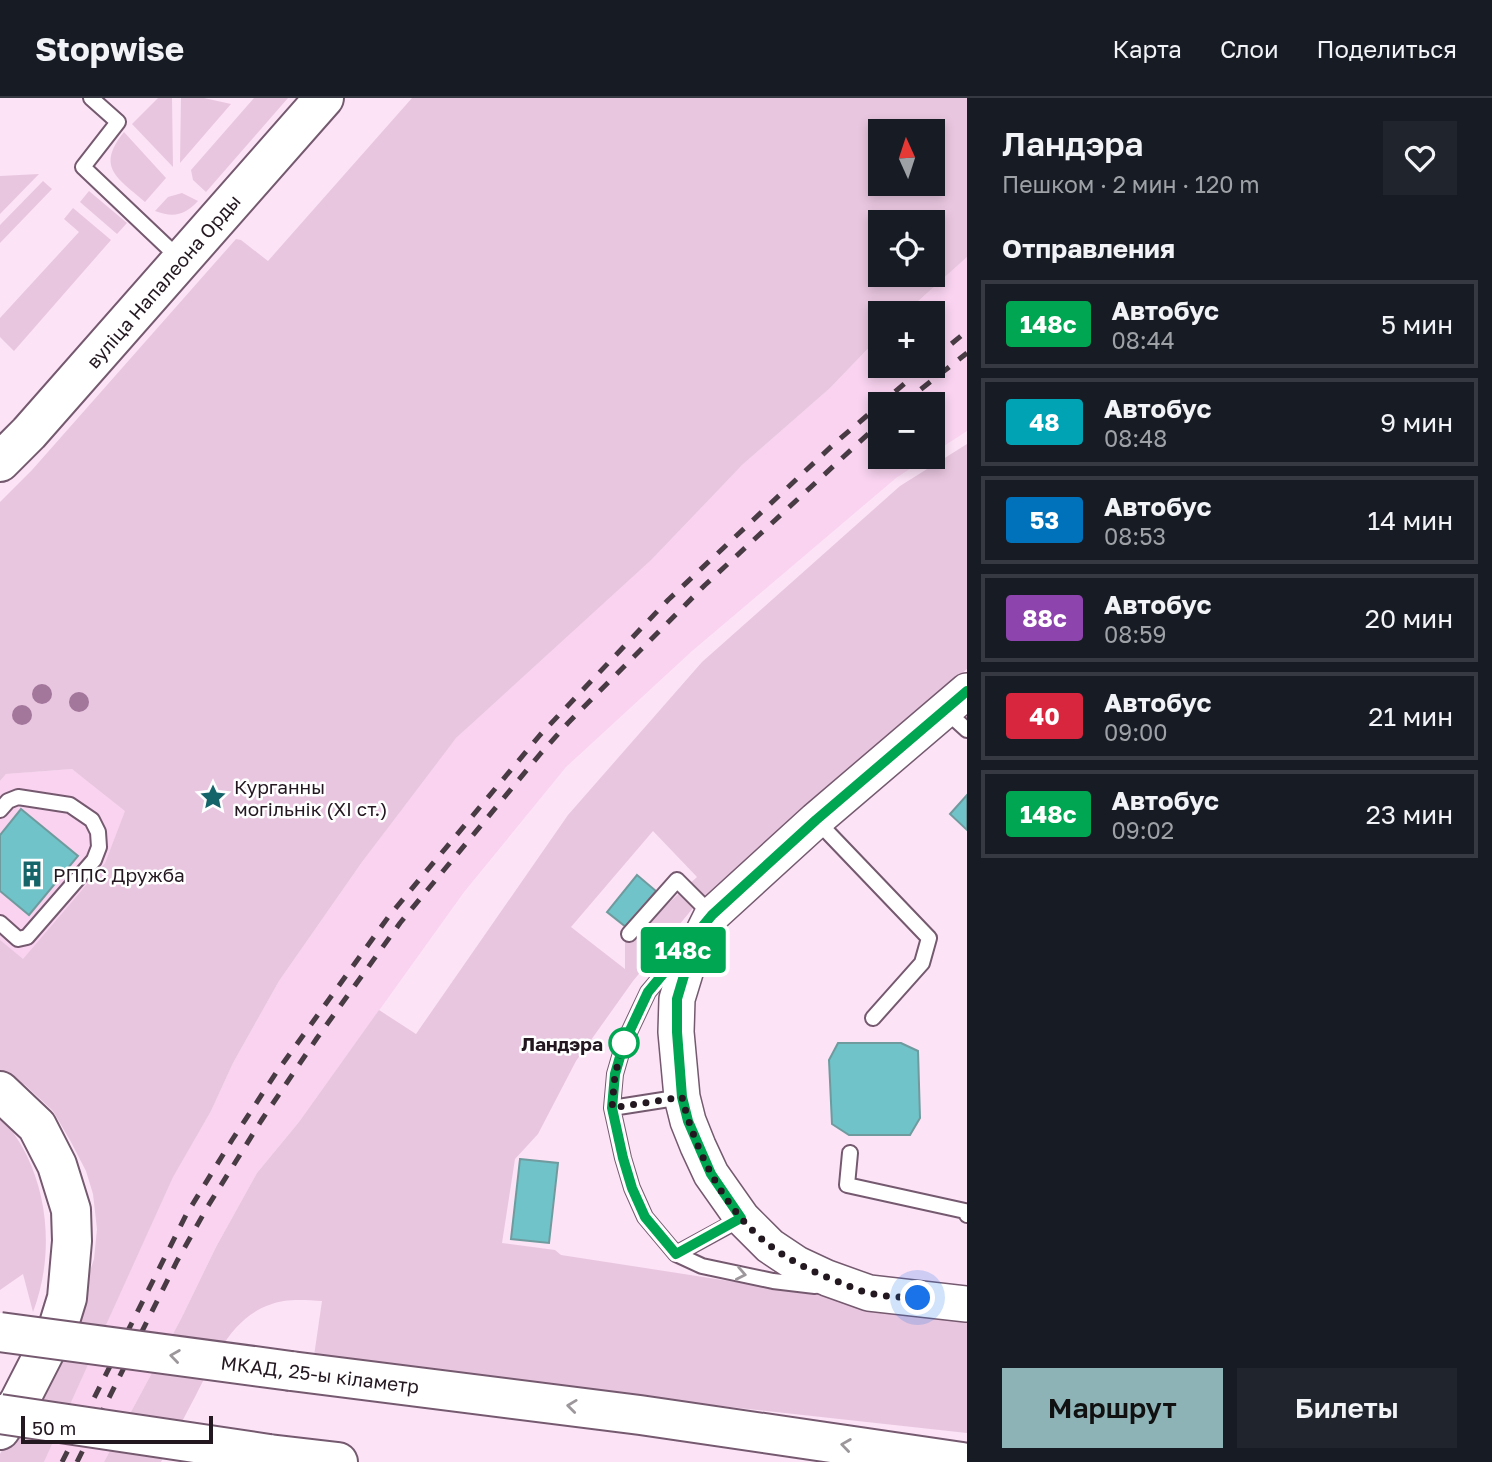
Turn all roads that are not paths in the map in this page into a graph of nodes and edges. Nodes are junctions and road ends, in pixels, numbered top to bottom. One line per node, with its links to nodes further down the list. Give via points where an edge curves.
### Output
1 (91, 98): 3 (lane, via 118,122 83,167)
2 (324, 98): 3 (main road, вуліца Напалеона Орды)
3 (181, 260): 4 (main road, вуліца Напалеона Орды)
4 (0, 462)
5 (960, 710): 7 (street)
6 (0, 810): 9 (lane, via 18,797 70,805 92,820 99,847 94,860 27,937 18,939)
7 (816, 820): 8 (street); 11 (lane, via 929,938 922,963)
8 (712, 915): 10 (lane, via 677,880); 13 (street, via 688,962 677,999); 14 (lane, via 648,992 624,1043)
9 (0, 923)
10 (629, 934)
11 (873, 1018)
12 (0, 1091): 18 (main road, via 37,1126 57,1165 71,1210)
13 (682, 1097): 14 (lane); 17 (street, via 711,1174)
14 (612, 1108): 19 (lane, via 632,1188 645,1217)
15 (850, 1153): 16 (lane, via 847,1185)
16 (967, 1215)
17 (741, 1218): 19 (lane); 20 (street, via 797,1264)
18 (72, 1241): 23 (main road, via 47,1309); 25 (main road, via 67,1298 59,1324)
19 (676, 1254): 20 (lane, one-way to 20, via 726,1271)
20 (869, 1293): 21 (street)
21 (967, 1304)
22 (0, 1332): 27 (main road, МКАД, 25-ы кіламетр, one-way to 22, bridge)
23 (0, 1407)
24 (0, 1414): 26 (main road, bridge)
25 (0, 1430)
26 (338, 1462)
27 (962, 1462)

